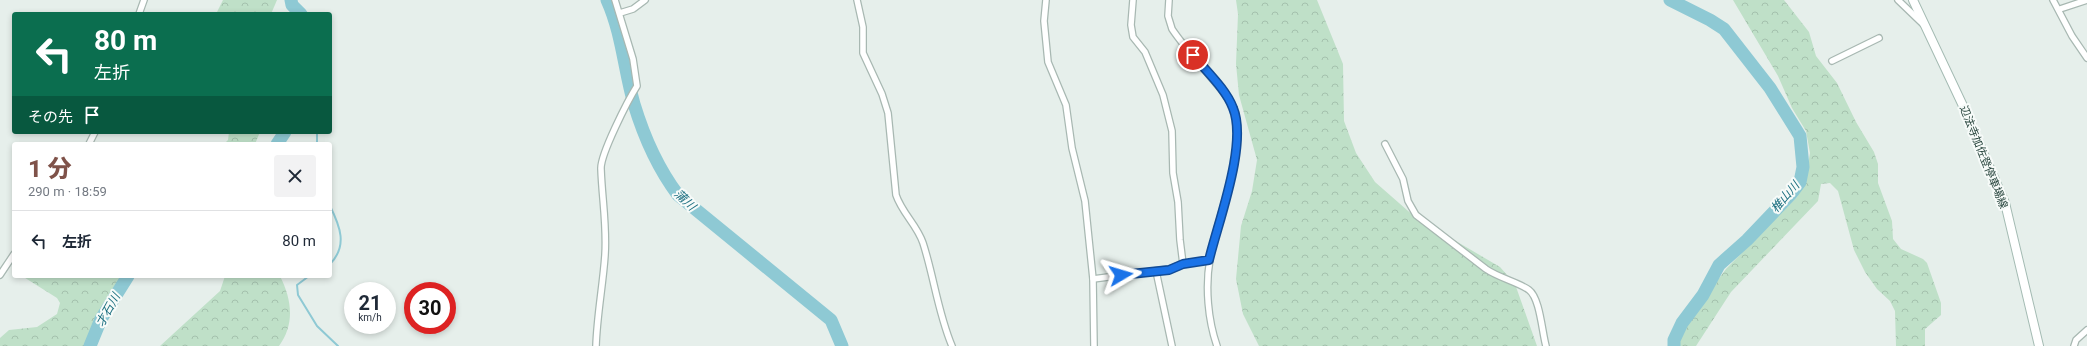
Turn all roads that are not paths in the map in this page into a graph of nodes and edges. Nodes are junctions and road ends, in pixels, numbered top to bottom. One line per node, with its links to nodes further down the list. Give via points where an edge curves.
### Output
1 (144, 0): 14 (street)
2 (615, 0): 15 (street)
3 (645, 0): 15 (street, via 633,9)
4 (857, 0): 29 (street, via 863,27 863,53 888,113 896,196 922,242)
5 (1046, 0): 26 (street, via 1044,21 1048,62 1066,105 1072,148 1085,201)
6 (1133, 0): 23 (street, via 1133,38 1145,52 1163,95 1172,131 1173,173)
7 (1169, 0): 22 (street, via 1168,16 1172,29 1225,94 1233,106 1238,126 1234,164)
8 (1898, 0): 16 (street)
9 (1909, 0): 12 (main road, 辺法寺加佐登停車場線)
10 (2053, 0): 13 (street)
11 (2087, 0): 13 (street)
12 (1914, 4): 16 (main road, 辺法寺加佐登停車場線)
13 (2060, 9): 18 (street, via 2072,36)
14 (140, 12)
15 (620, 13): 28 (street, via 633,60 637,86 625,106 600,168 603,183 605,254 597,314)
16 (1925, 25): 34 (main road, 辺法寺加佐登停車場線, via 2005,203)
17 (1879, 38): 19 (street)
18 (2087, 58)
19 (1832, 61)
20 (1385, 144): 33 (street, via 1403,179 1411,207 1419,219 1486,270 1523,287 1534,296)
21 (12, 257): 25 (street)
22 (1209, 260): 23 (street); 32 (street, via 1211,329)
23 (1183, 264): 24 (street, via 1169,270)
24 (1156, 271): 26 (street); 31 (street)
25 (0, 275)
26 (1093, 279): 30 (street)
27 (2087, 330): 35 (street, via 2076,340)
28 (596, 346)
29 (952, 346)
30 (1094, 346)
31 (1172, 346)
32 (1217, 346)
33 (1546, 346)
34 (2039, 346)
35 (2074, 346)

